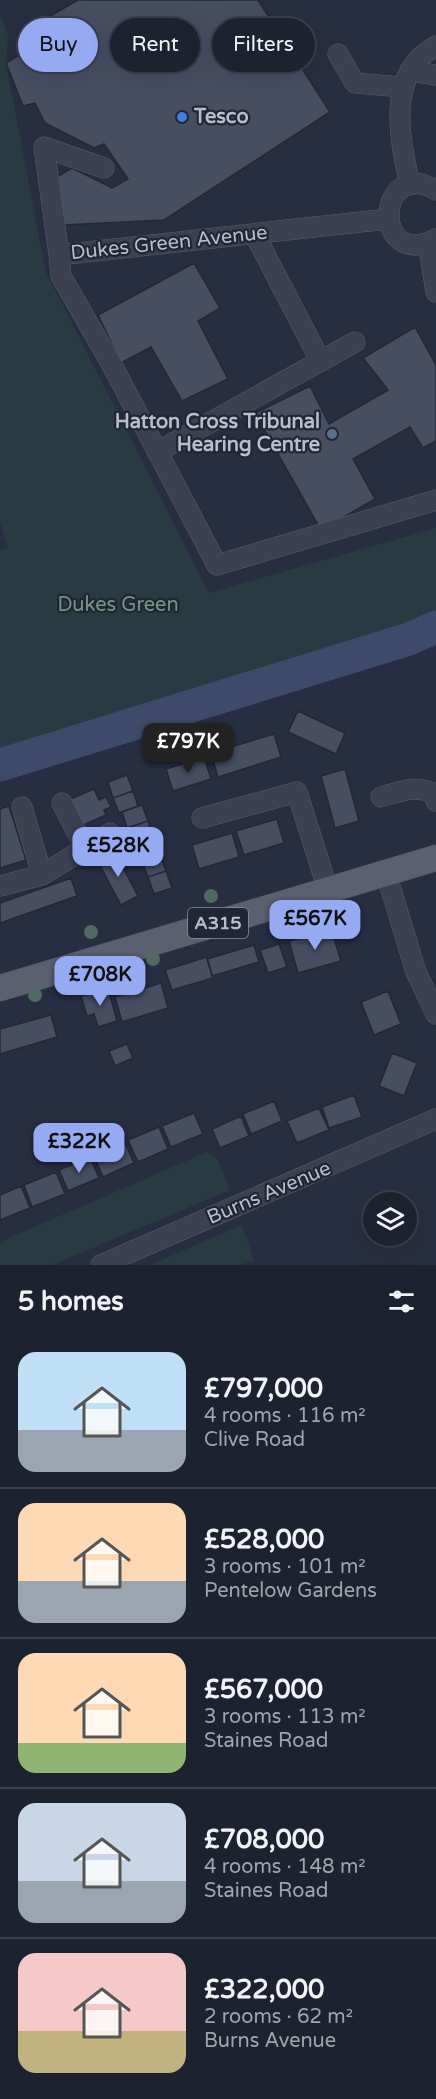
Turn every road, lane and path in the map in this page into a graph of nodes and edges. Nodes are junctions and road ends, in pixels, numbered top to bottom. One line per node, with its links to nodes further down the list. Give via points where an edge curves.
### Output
1 (436, 46): 4 (street, via 427,50)
2 (338, 54): 4 (street, via 355,83)
3 (436, 75): 4 (street)
4 (406, 79): 6 (street, via 400,109 402,150)
5 (104, 168): 10 (street, via 44,147)
6 (428, 186): 7 (street, via 402,189 390,202)
7 (388, 219): 8 (street, Dukes Green Avenue); 9 (street, via 391,229 407,243)
8 (255, 235): 10 (street, Dukes Green Avenue); 13 (street)
9 (432, 241): 11 (street)
10 (59, 255): 14 (street, Dukes Green Avenue, via 61,276)
11 (436, 292)
12 (355, 342): 13 (street)
13 (320, 360): 14 (street)
14 (157, 452): 15 (street, Dukes Green Avenue, via 217,565)
15 (436, 500)
16 (381, 797): 17 (street, via 424,788 434,794)
17 (436, 801)
18 (62, 803): 22 (street)
19 (21, 807): 25 (street)
20 (202, 818): 27 (street, via 297,792)
21 (110, 833): 22 (street)
22 (85, 848): 25 (street)
23 (436, 858): 24 (main road, A315)
24 (386, 873): 27 (main road, A315); 29 (street, via 416,972)
25 (42, 875): 26 (street)
26 (0, 886)
27 (328, 890): 28 (main road, A315)
28 (0, 988)
29 (436, 1014)
30 (436, 1119): 31 (street, Burns Avenue)
31 (101, 1265)

